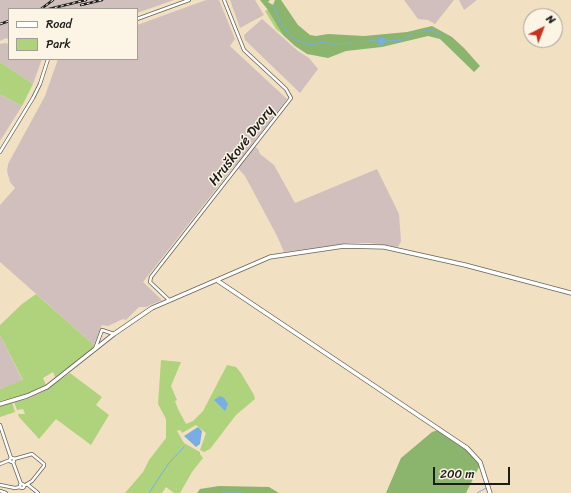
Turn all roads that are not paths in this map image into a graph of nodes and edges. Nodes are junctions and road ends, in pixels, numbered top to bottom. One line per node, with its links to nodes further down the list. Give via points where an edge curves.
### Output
1 (189, 0): 3 (street)
2 (224, 0): 8 (street, Hruškové Dvory, via 244,50 286,89 291,98 151,278 150,282)
3 (138, 20)
4 (48, 60): 5 (street, via 33,98)
5 (0, 152)
6 (218, 280): 7 (street, via 270,257 344,246 370,245 430,256); 8 (street); 19 (street, via 468,448 480,462)
7 (571, 294)
8 (169, 300): 9 (street, via 142,313)
9 (114, 334): 10 (street); 10 (street, via 102,330)
10 (94, 351): 11 (street, via 47,388)
11 (0, 404)
12 (0, 425): 13 (street)
13 (12, 460): 14 (street); 15 (street, via 32,454 44,463); 17 (street)
14 (0, 464)
15 (27, 484): 17 (street); 21 (street)
16 (0, 485): 17 (street, via 15,488)
17 (22, 486)
18 (0, 491): 20 (street)
19 (489, 491)
20 (6, 493)
21 (38, 493)

